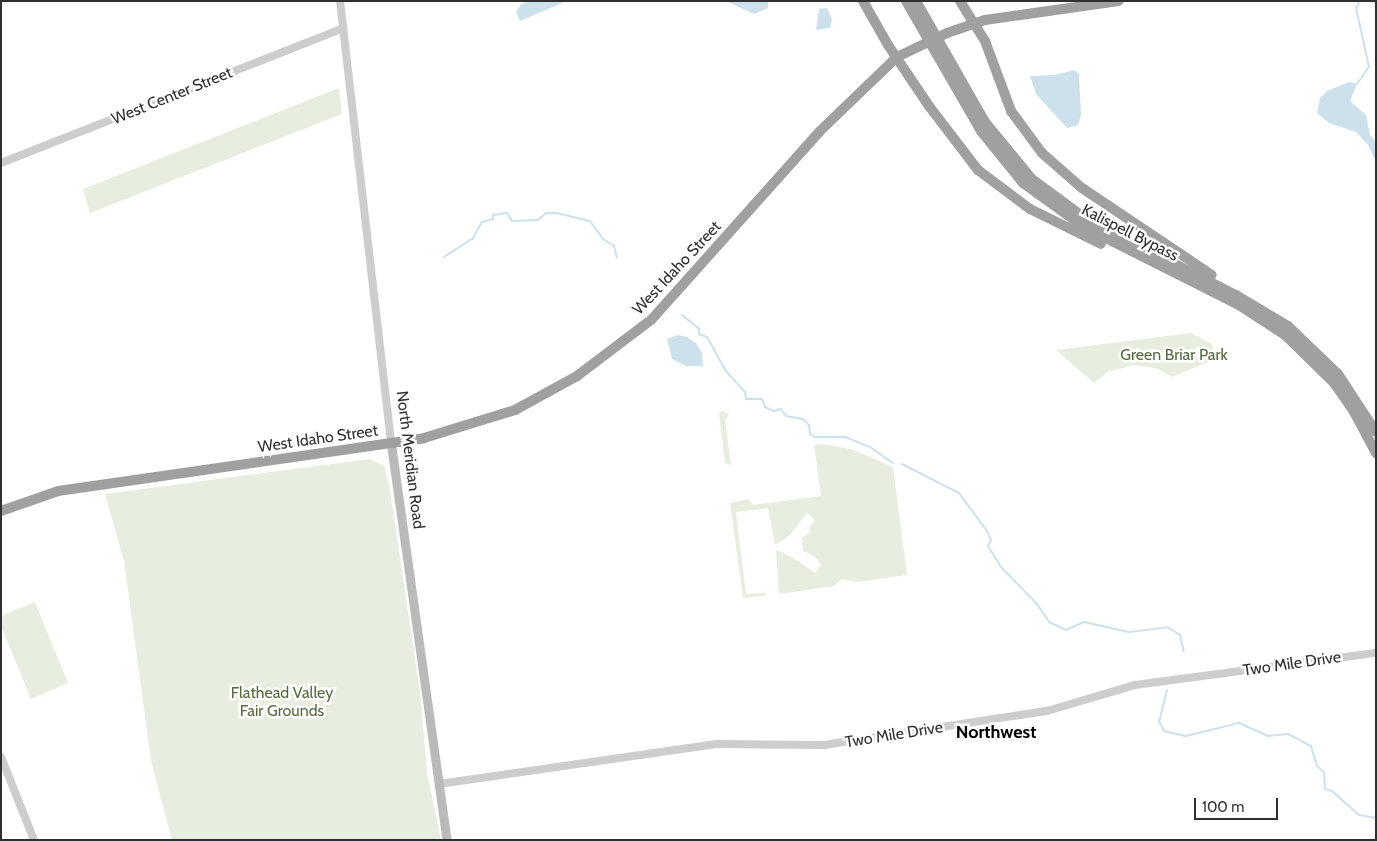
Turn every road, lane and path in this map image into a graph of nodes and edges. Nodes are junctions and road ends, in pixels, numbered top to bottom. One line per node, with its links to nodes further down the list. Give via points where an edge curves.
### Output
1 (340, 1): 9 (street, North Meridian Road)
2 (863, 1): 10 (highway)
3 (906, 1): 7 (highway, Kalispell Bypass)
4 (916, 1): 7 (highway, Kalispell Bypass)
5 (960, 1): 8 (highway)
6 (1119, 1): 8 (highway, West Idaho Street)
7 (921, 19): 11 (highway, Kalispell Bypass)
8 (976, 23): 10 (highway, West Idaho Street); 14 (highway, via 1007,103 1049,160 1082,188)
9 (343, 28): 12 (street, West Center Street); 16 (street, North Meridian Road)
10 (897, 57): 13 (highway, via 959,147 1001,189 1056,223 1142,262); 16 (highway, West Idaho Street, via 820,131 670,302 614,350 578,376 515,410 458,430)
11 (945, 61): 13 (highway, Kalispell Bypass, via 995,152 1030,190 1084,227); 14 (highway, Kalispell Bypass, via 992,133 1017,165 1040,186 1082,216)
12 (1, 163)
13 (1174, 272): 17 (highway, Kalispell Bypass, via 1254,314 1297,344 1344,396)
14 (1236, 294): 15 (highway, Kalispell Bypass, via 1288,326 1320,354 1352,391)
15 (1376, 432)
16 (392, 444): 18 (highway, West Idaho Street, via 58,491); 21 (main road, North Meridian Road)
17 (1376, 453)
18 (1, 510)
19 (1376, 652): 21 (street, Two Mile Drive, via 1134,685 1047,711 824,745 718,744)
20 (1, 757): 22 (street)
21 (439, 784): 23 (main road, North Meridian Road)
22 (34, 840)
23 (447, 840)

